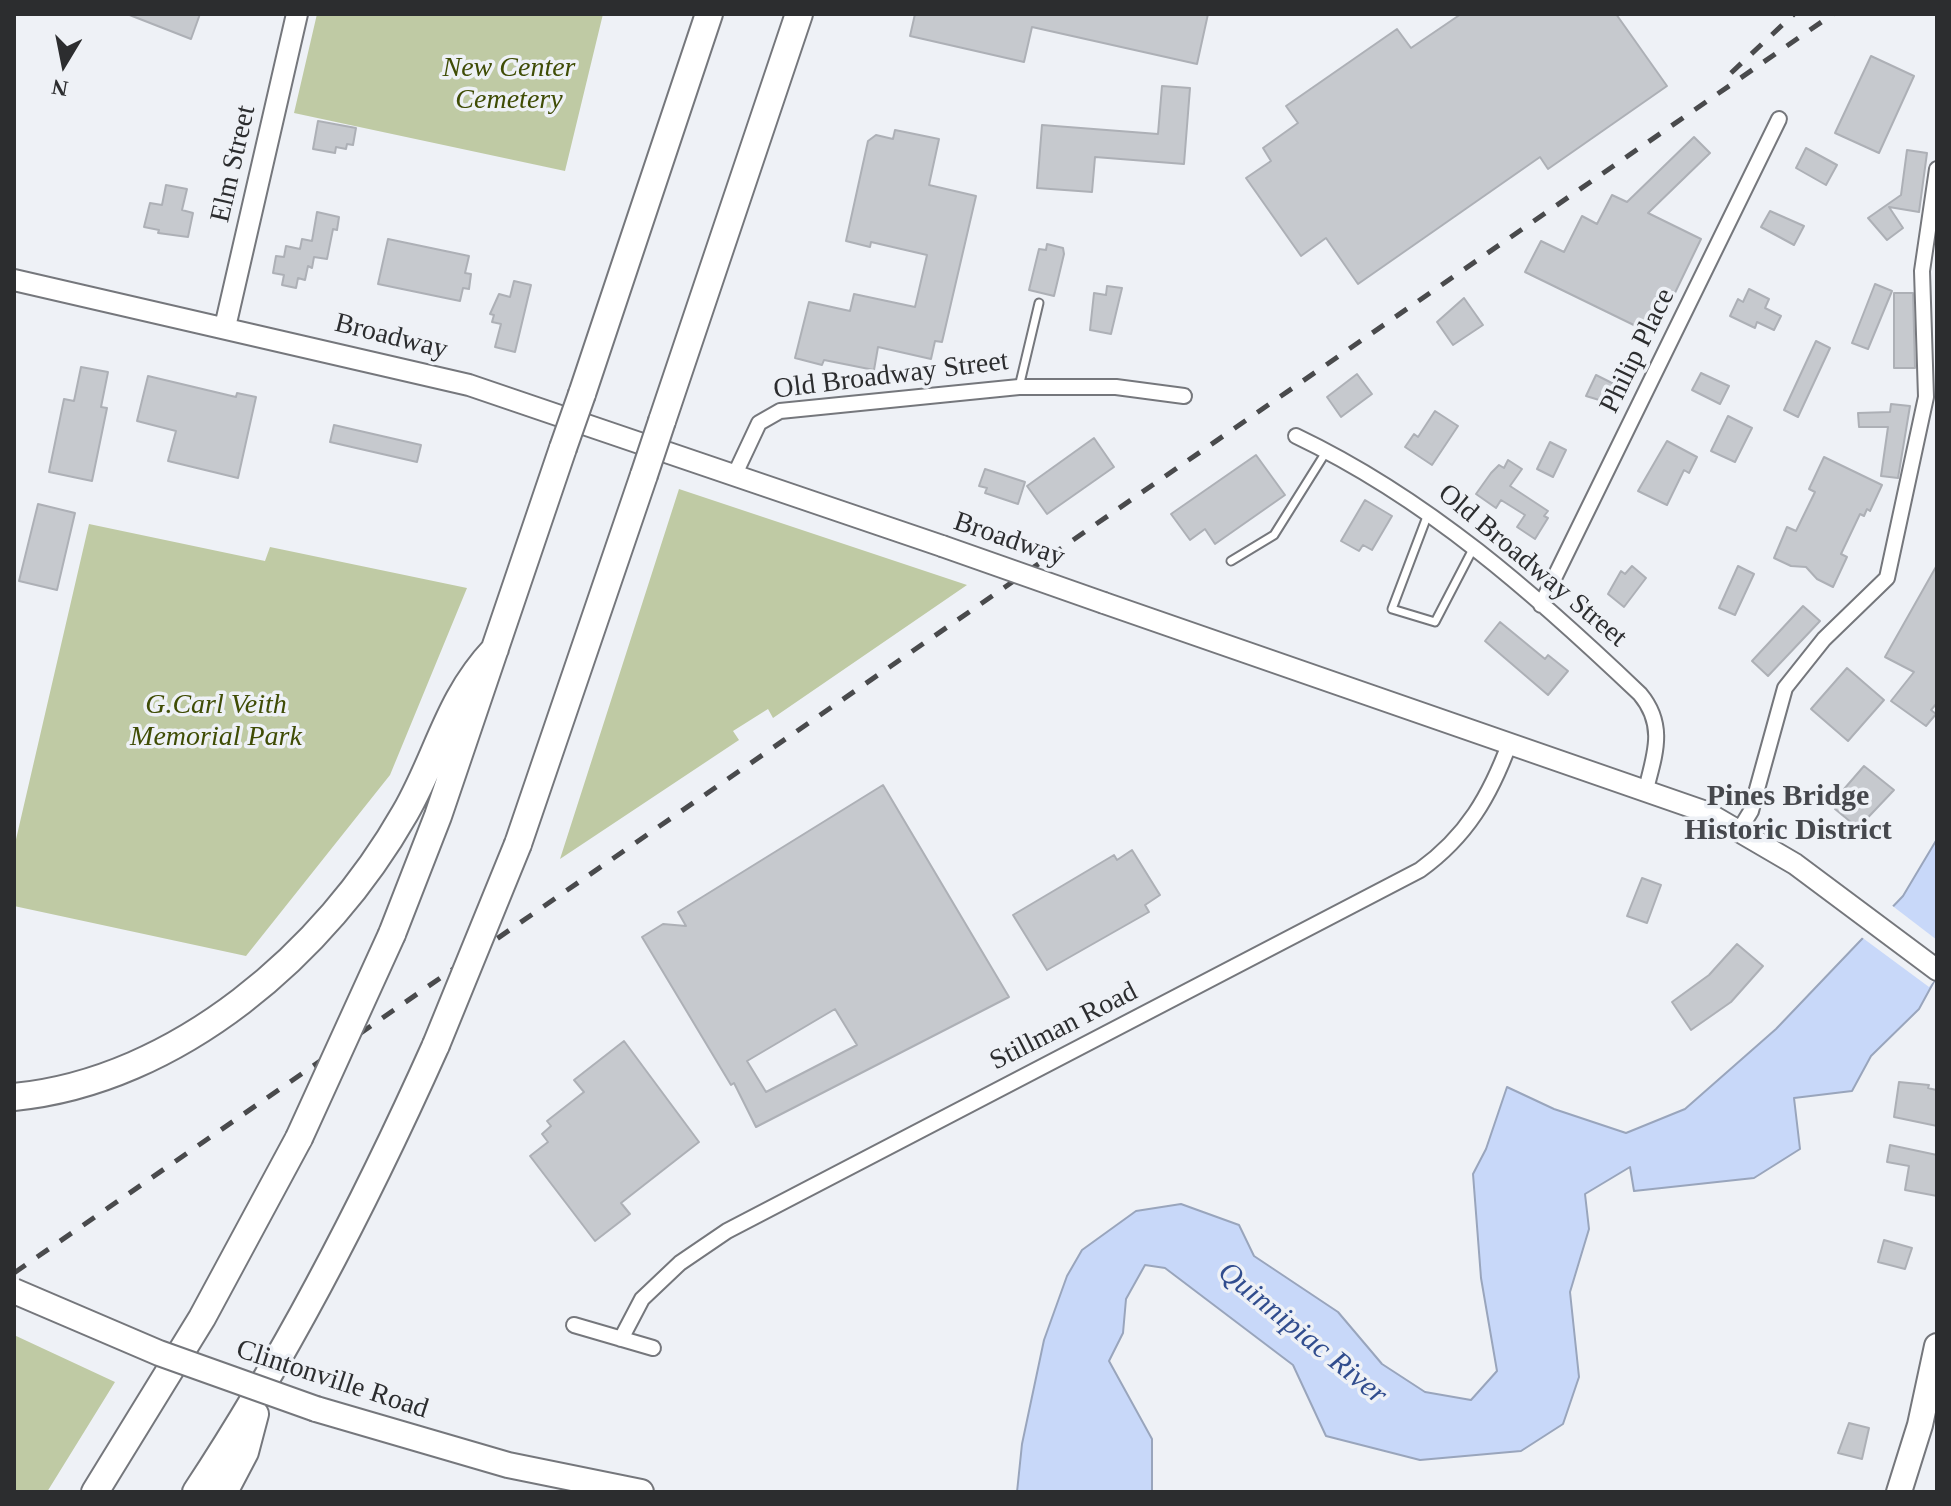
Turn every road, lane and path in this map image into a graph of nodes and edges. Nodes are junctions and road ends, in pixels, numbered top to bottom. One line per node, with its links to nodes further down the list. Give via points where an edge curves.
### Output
1 (297, 14): 8 (main road, Elm Street)
2 (709, 14): 18 (highway, bridge)
3 (799, 14): 29 (highway, bridge, via 518,844 436,1045 355,1215)
4 (1779, 119): 17 (street, Philip Place)
5 (1937, 169): 21 (street, via 1922,271 1926,397 1887,578 1824,639 1785,688 1751,811)
6 (14, 280): 8 (main road, Broadway)
7 (1039, 303): 9 (lane)
8 (225, 327): 13 (main road, Broadway, via 469,385)
9 (1019, 387): 10 (street, Old Broadway Street, via 1116,387); 13 (street, Old Broadway Street, via 772,414 754,429)
10 (1184, 396)
11 (1296, 436): 12 (street, Old Broadway Street)
12 (1327, 450): 14 (street, Old Broadway Street); 16 (lane, via 1274,535)
13 (735, 474): 19 (main road, Broadway, bridge)
14 (1429, 512): 15 (street, Old Broadway Street); 15 (lane, via 1392,609 1435,622)
15 (1474, 547): 17 (street, Old Broadway Street)
16 (1231, 561)
17 (1541, 605): 20 (street, Old Broadway Street, via 1640,694 1654,713 1657,747)
18 (495, 649): 23 (highway, via 458,695 424,778 390,838 338,907 287,960 225,1012 149,1058 86,1083); 30 (highway, bridge, via 392,934 299,1138 202,1318)
19 (1510, 742): 20 (main road, Broadway); 26 (street, Stillman Road, via 1478,814 1448,849 1420,870 727,1231 680,1263 642,1299)
20 (1646, 789): 21 (main road, Broadway)
21 (1740, 829): 22 (main road, Broadway)
22 (1937, 970)
23 (14, 1097)
24 (14, 1291): 33 (main road, Clintonville Road, bridge, via 159,1353 316,1409 494,1461)
25 (574, 1325): 26 (street)
26 (621, 1339): 28 (street)
27 (1937, 1346): 34 (main road)
28 (653, 1348)
29 (258, 1392): 31 (highway); 32 (highway, via 249,1441)
30 (95, 1492)
31 (196, 1492)
32 (224, 1492)
33 (641, 1492)
34 (1899, 1492)

